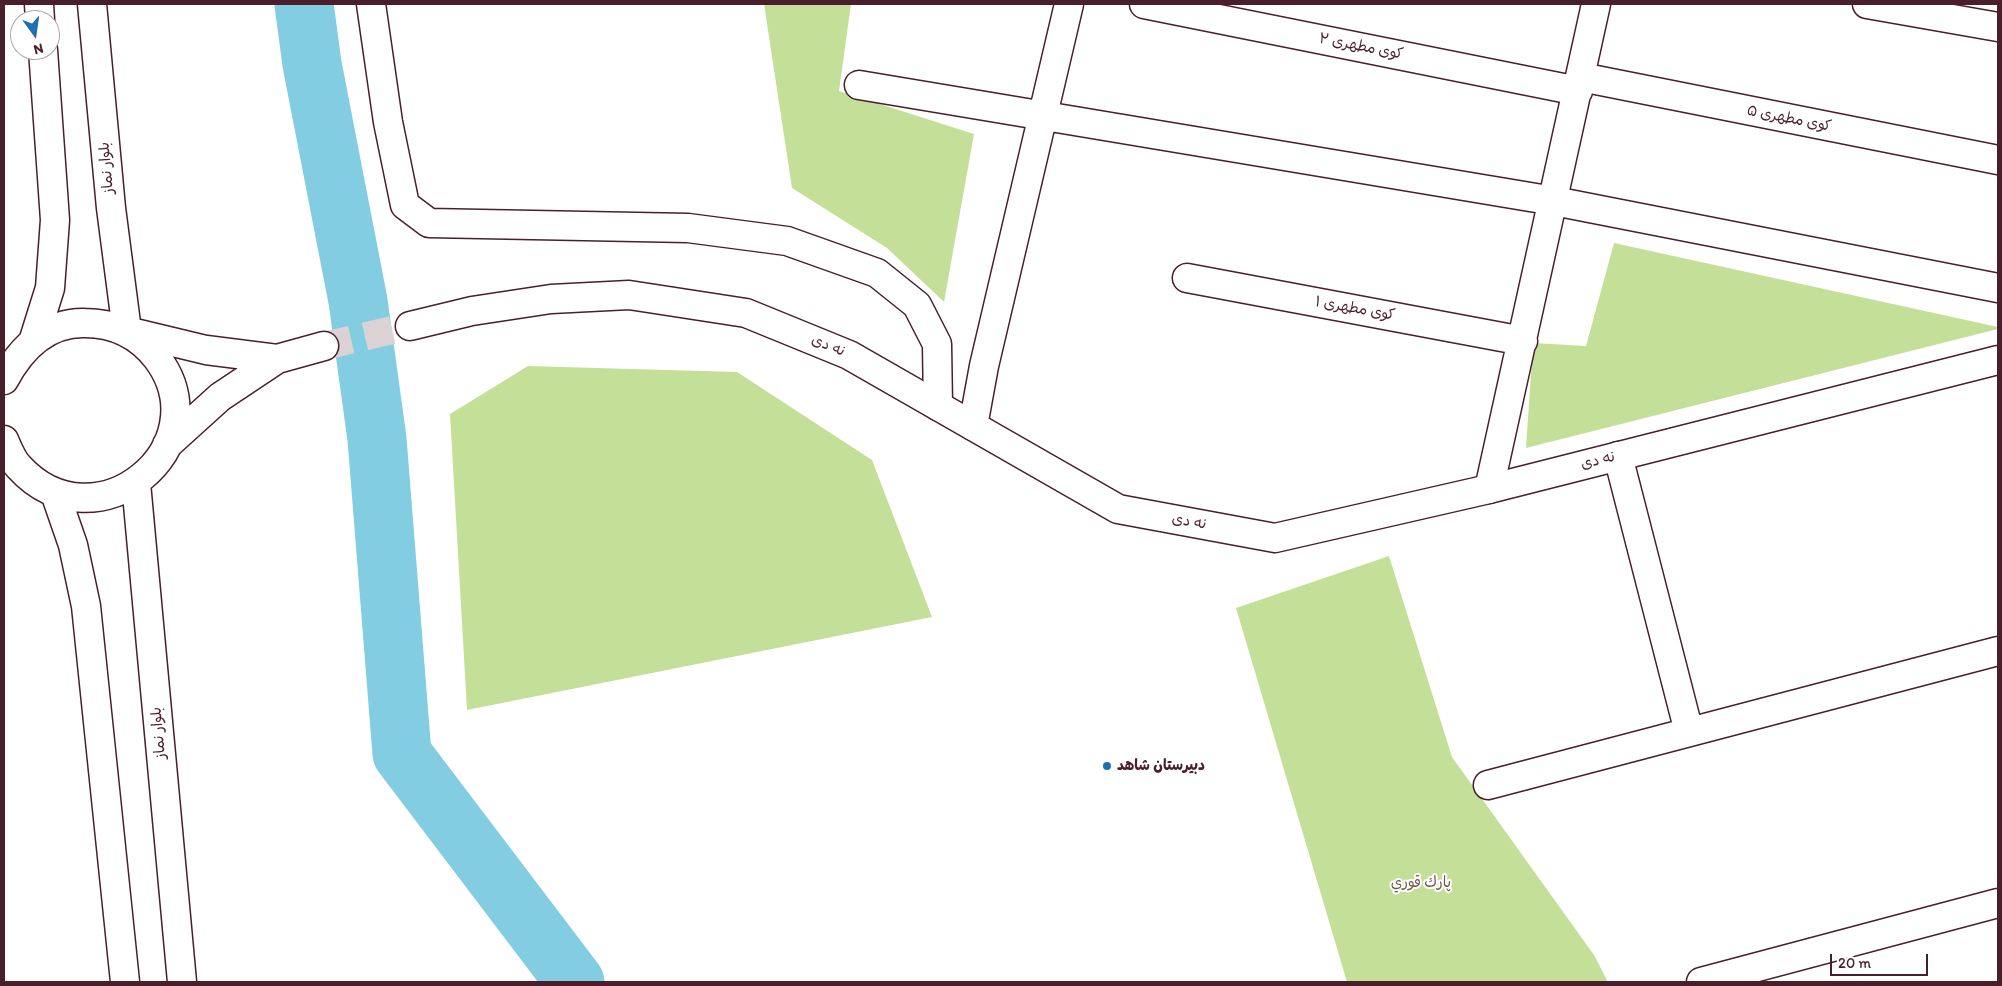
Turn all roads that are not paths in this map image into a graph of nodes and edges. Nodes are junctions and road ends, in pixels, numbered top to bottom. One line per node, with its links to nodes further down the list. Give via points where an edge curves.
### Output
1 (92, 4): 17 (street, بلوار نماز, via 111,208)
2 (371, 4): 24 (street, via 388,122 405,205 429,223 688,228 787,242 877,273 917,305 937,344)
3 (1069, 4): 11 (street)
4 (1144, 4): 9 (street, کوی مطهری ۲)
5 (1596, 4): 9 (street)
6 (1867, 4): 7 (street)
7 (1998, 27)
8 (44, 60): 18 (street, via 55,220 50,288)
9 (1579, 84): 12 (street, کوی مطهری ۵); 13 (street)
10 (859, 85): 11 (street)
11 (1042, 117): 13 (street); 25 (street)
12 (1998, 160)
13 (1554, 201): 15 (street); 19 (street)
14 (1187, 278): 19 (street, کوی مطهری ۱)
15 (1998, 288)
16 (410, 326): 24 (street, نه دی, via 472,311 551,299 629,295 746,313 849,355)
17 (127, 331): 18 (street, via 101,323 77,322 54,328); 21 (street, via 206,350); 27 (street, via 149,347 165,368 174,393 174,420)
18 (34, 340): 23 (street, via 15,359)
19 (1523, 340): 30 (street)
20 (324, 346): 21 (street)
21 (277, 359): 27 (street, via 220,397)
22 (1998, 360): 28 (street, نه دی)
23 (4, 380)
24 (938, 406): 25 (street, نه دی)
25 (973, 426): 30 (street, نه دی, via 1118,509 1275,538)
26 (4, 440): 31 (street, via 17,465 34,482)
27 (167, 446): 29 (street, via 154,467)
28 (1618, 456): 30 (street, نه دی); 33 (street)
29 (136, 483): 31 (street, via 111,495 83,498); 37 (street, بلوار نماز)
30 (1489, 489)
31 (56, 493): 36 (street, via 73,545 86,606)
32 (1998, 651): 33 (street)
33 (1689, 732): 34 (street)
34 (1488, 785)
35 (1998, 903): 38 (street)
36 (125, 982)
37 (182, 982)
38 (1701, 982)

